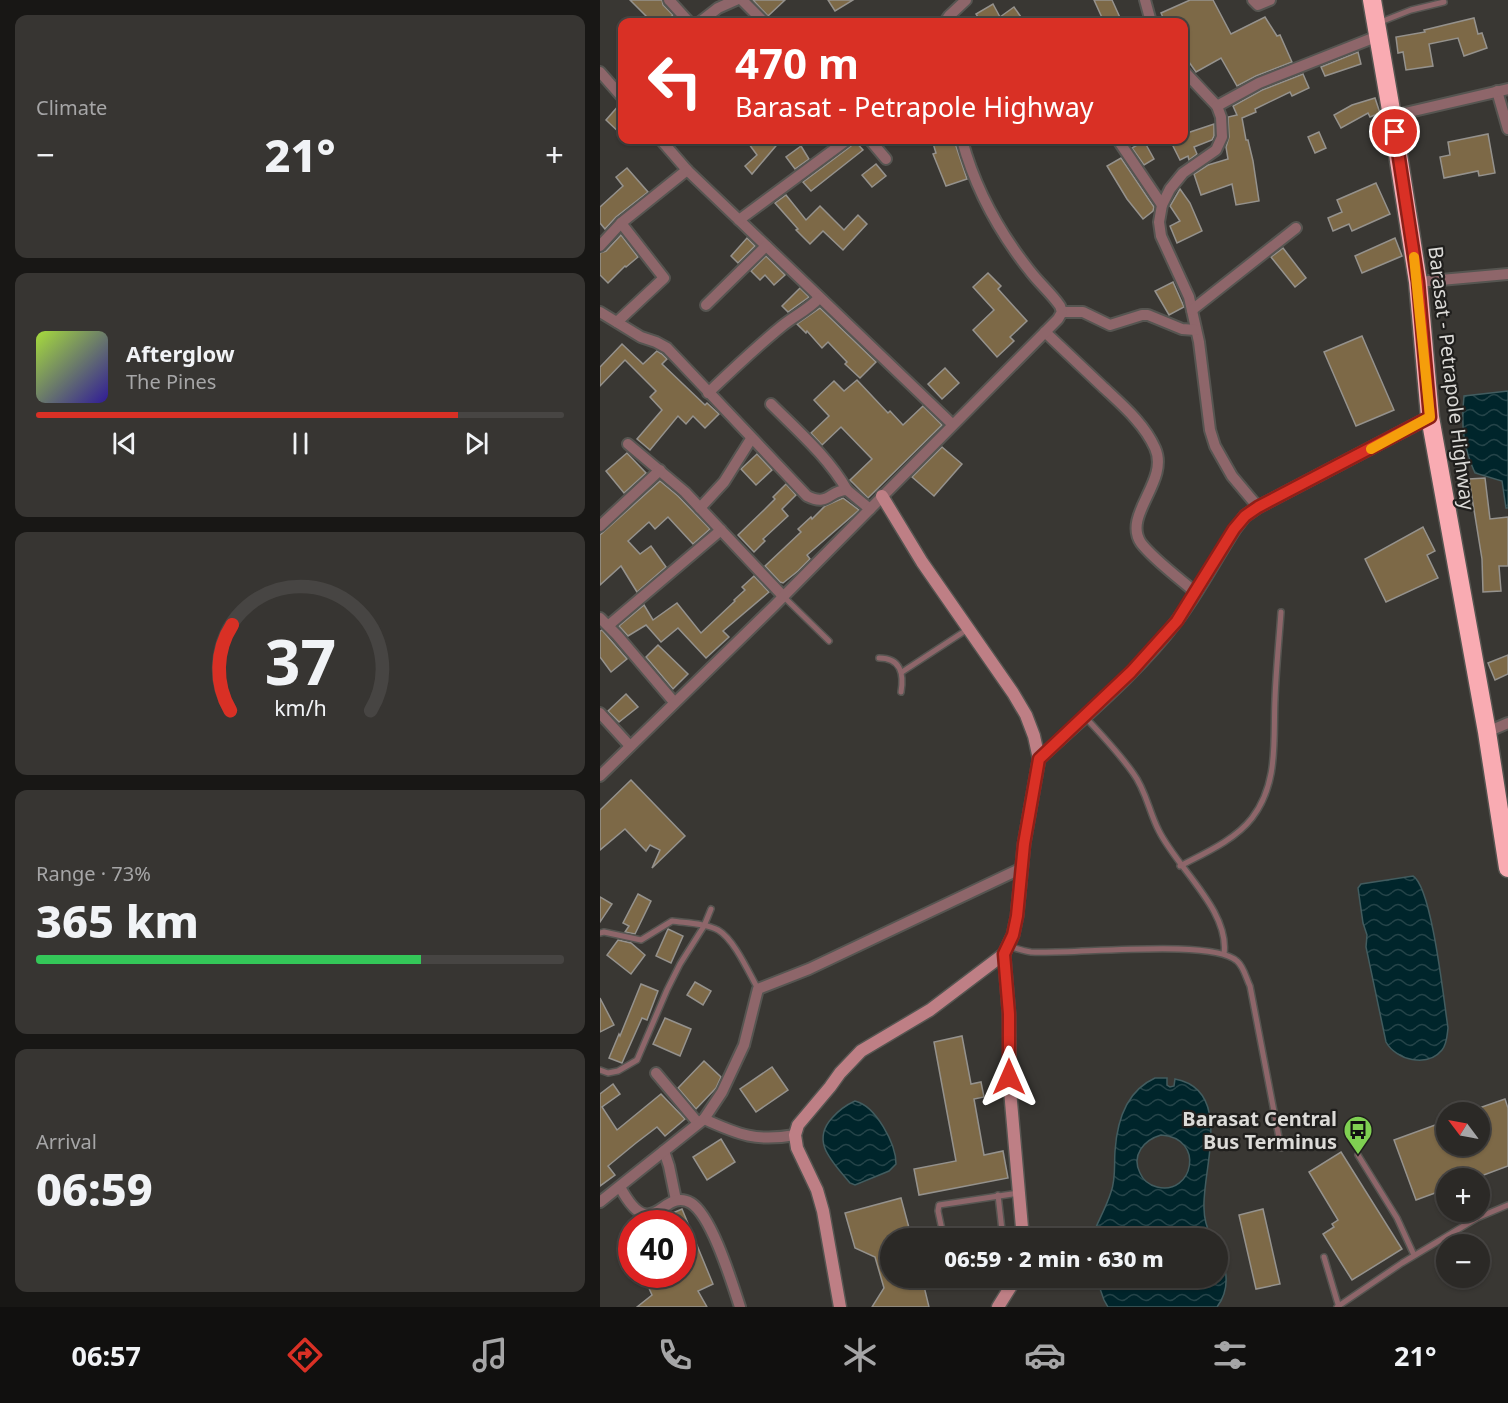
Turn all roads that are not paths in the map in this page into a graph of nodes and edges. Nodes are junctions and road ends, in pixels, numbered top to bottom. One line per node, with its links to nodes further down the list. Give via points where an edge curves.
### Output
1 (669, 0): 10 (street)
2 (736, 0): 11 (street)
3 (742, 0): 12 (street)
4 (966, 0): 13 (street)
5 (1145, 0): 14 (street)
6 (1253, 0): 7 (street, via 1258,5)
7 (1270, 0)
8 (1372, 0): 15 (highway, Barasat - Petrapole Highway)
9 (1443, 2): 15 (lane, via 1411,10)
10 (685, 18)
11 (705, 18)
12 (760, 18)
13 (948, 18)
14 (1150, 18)
15 (1377, 30): 20 (street); 21 (highway, Barasat - Petrapole Highway)
16 (600, 72): 18 (street)
17 (1188, 75): 20 (street)
18 (618, 90)
19 (1503, 90): 21 (street); 22 (street)
20 (1217, 106): 30 (street, via 1222,128 1219,146 1183,173)
21 (1392, 116): 37 (highway, Barasat - Petrapole Highway)
22 (1508, 129)
23 (664, 144): 29 (street)
24 (842, 144): 31 (street)
25 (873, 144): 28 (street)
26 (963, 144): 42 (street, via 986,205 1008,242)
27 (1121, 144): 30 (street)
28 (886, 159)
29 (687, 170): 31 (street); 32 (street)
30 (1162, 205): 40 (street, via 1161,236)
31 (739, 220): 35 (street)
32 (621, 223): 34 (street); 43 (street, via 664,278)
33 (1296, 228): 40 (street)
34 (600, 246)
35 (766, 246): 38 (street); 39 (street)
36 (1508, 274): 37 (street)
37 (1418, 282): 48 (highway, Barasat - Petrapole Highway)
38 (819, 298): 46 (street, via 767,338); 49 (street)
39 (706, 305)
40 (1192, 310): 44 (street)
41 (600, 312): 43 (street)
42 (1062, 312): 44 (street, via 1083,312 1110,325 1148,315 1182,329); 45 (street)
43 (617, 322): 46 (street, via 641,338 667,348)
44 (1196, 330): 55 (street, via 1215,446 1232,476)
45 (1045, 332): 49 (street); 60 (street, via 1142,426 1158,461 1137,534 1152,554)
46 (708, 393): 50 (street)
47 (771, 404): 53 (street, via 823,456)
48 (1430, 417): 55 (street); 73 (highway, Barasat - Petrapole Highway)
49 (952, 424): 54 (street)
50 (752, 439): 53 (street, via 807,496 822,501); 56 (street, via 724,482)
51 (628, 444): 52 (street)
52 (660, 470): 56 (street); 58 (street)
53 (847, 490): 57 (street)
54 (882, 496): 57 (street); 64 (street)
55 (1258, 507): 60 (street, via 1234,529)
56 (700, 508): 59 (street)
57 (870, 509): 61 (street)
58 (600, 526)
59 (721, 530): 61 (street); 63 (street)
60 (1196, 592): 71 (street, via 1154,648)
61 (783, 596): 65 (lane); 69 (street)
62 (1281, 612): 77 (lane, via 1275,742 1270,783 1262,804 1237,833)
63 (604, 622): 69 (street)
64 (968, 629): 67 (lane); 75 (street, via 1026,716)
65 (829, 641)
66 (879, 658): 67 (lane, via 892,660)
67 (902, 672): 68 (lane)
68 (901, 692)
69 (674, 702): 74 (street)
70 (600, 713): 74 (street)
71 (1085, 716): 75 (street); 77 (lane, via 1134,773 1159,832)
72 (1508, 723): 73 (street)
73 (1487, 732): 79 (highway, Barasat - Petrapole Highway)
74 (630, 746): 76 (street)
75 (1039, 759): 78 (street)
76 (600, 776)
77 (1180, 866): 84 (lane, via 1221,925)
78 (1022, 868): 83 (street, via 1017,916); 85 (street, via 809,969)
79 (1508, 868)
80 (711, 909): 81 (lane)
81 (704, 926): 82 (lane, via 672,921 641,940); 85 (lane, via 720,931 734,946); 86 (lane, via 680,964 637,1060 618,1071)
82 (600, 933)
83 (1006, 950): 84 (lane, via 1148,949); 89 (street, via 930,1010 856,1055 803,1117); 94 (street, via 1010,1090)
84 (1224, 954): 90 (lane, via 1237,961 1250,986)
85 (758, 989): 88 (street, via 744,1045 722,1092)
86 (600, 1070)
87 (656, 1072): 88 (street)
88 (701, 1121): 89 (street, via 759,1138); 91 (street)
89 (795, 1136): 107 (street, via 823,1212)
90 (1281, 1148)
91 (664, 1151): 93 (street); 96 (street)
92 (1358, 1155): 102 (lane, via 1397,1218)
93 (620, 1187): 96 (street, via 628,1202 642,1214 649,1215); 97 (street)
94 (1019, 1192): 95 (lane); 101 (street)
95 (998, 1195): 99 (lane, via 939,1205); 100 (lane)
96 (676, 1200): 106 (street, via 690,1202 701,1214 723,1257)
97 (600, 1202)
98 (1508, 1205): 102 (lane, via 1477,1218)
99 (942, 1228)
100 (1002, 1228)
101 (1022, 1228)
102 (1414, 1255): 105 (lane)
103 (1324, 1257): 105 (lane)
104 (1010, 1288): 108 (street)
105 (1337, 1306)
106 (740, 1307)
107 (840, 1307)
108 (998, 1307)

